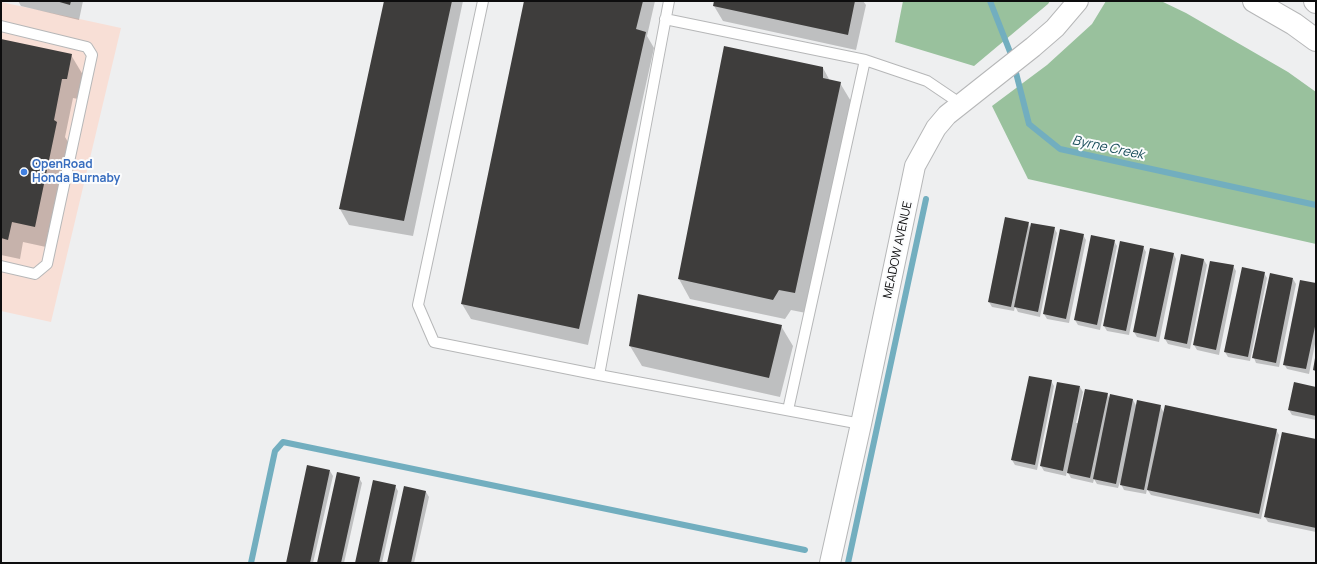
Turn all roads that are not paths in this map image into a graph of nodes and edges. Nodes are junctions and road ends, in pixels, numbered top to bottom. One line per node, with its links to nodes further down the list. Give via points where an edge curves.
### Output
1 (483, 1): 11 (lane, via 418,306 434,342)
2 (669, 1): 5 (lane)
3 (1078, 1): 9 (street, MEADOW AVENUE, via 1055,28)
4 (1254, 1): 7 (main road)
5 (665, 19): 8 (lane); 11 (lane)
6 (1, 26): 10 (lane, via 87,47 92,55 47,264 35,274)
7 (1316, 40)
8 (865, 60): 9 (lane, via 927,81); 12 (lane)
9 (960, 104): 13 (street, MEADOW AVENUE, via 936,128 915,166)
10 (1, 266)
11 (598, 374): 12 (lane)
12 (788, 410): 13 (lane)
13 (861, 424): 14 (street, MEADOW AVENUE)
14 (830, 563)

